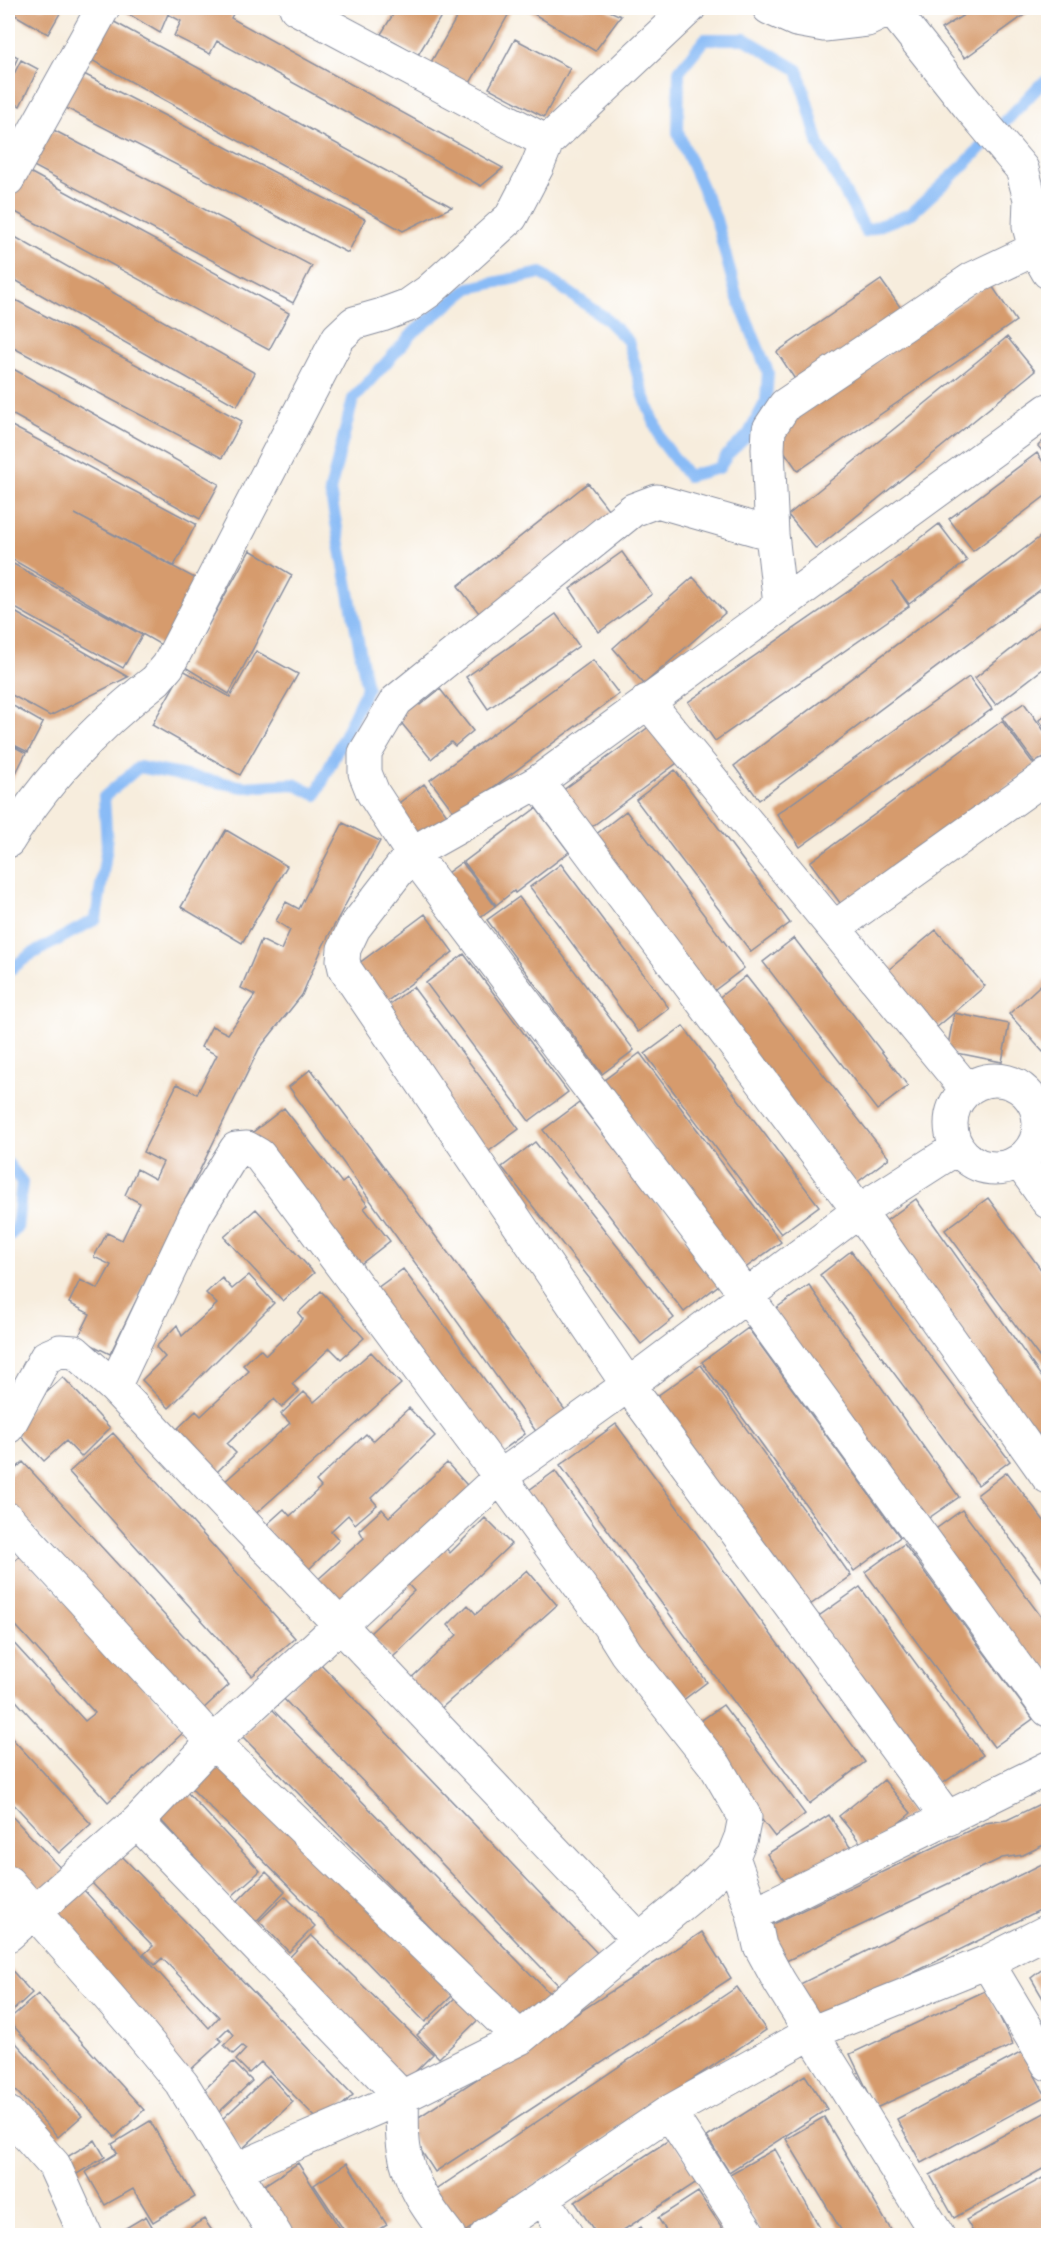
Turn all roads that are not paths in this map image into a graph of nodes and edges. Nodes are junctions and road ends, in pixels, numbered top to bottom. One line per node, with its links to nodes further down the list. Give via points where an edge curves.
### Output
1 (103, 8): 7 (street)
2 (296, 8): 6 (street)
3 (689, 8): 6 (street)
4 (769, 8): 5 (street, via 796,20 825,25 867,20)
5 (892, 8): 8 (street, via 1022,169 1030,199 1029,226)
6 (547, 142): 15 (street, via 511,217 429,291 400,308 354,323 338,338 168,666 67,760 30,805)
7 (8, 179)
8 (1042, 261): 10 (street, via 972,279 785,405 769,429)
9 (1048, 410): 11 (street)
10 (772, 534): 11 (street); 16 (street, via 674,504 646,504 633,510 396,701 365,753 365,773 373,793)
11 (780, 605): 12 (street)
12 (647, 701): 14 (street); 17 (street)
13 (1048, 775): 17 (street)
14 (538, 782): 16 (street); 23 (street)
15 (8, 841)
16 (412, 853): 24 (street); 25 (street, via 354,928 344,949 345,969)
17 (834, 928): 18 (street)
18 (967, 1089): 19 (street, via 984,1081 1003,1080); 20 (street, via 951,1117 951,1133)
19 (1041, 1095): 21 (street, via 1039,1135)
20 (957, 1148): 21 (street, via 969,1161 986,1168 1003,1169); 23 (street)
21 (1020, 1162): 22 (street)
22 (1048, 1202)
23 (859, 1211): 24 (street); 29 (street)
24 (746, 1295): 25 (street); 32 (street)
25 (628, 1385): 28 (street); 35 (street)
26 (114, 1387): 27 (street, via 75,1352 60,1351 46,1357); 28 (street, via 195,1216 236,1149 247,1148 259,1155); 31 (street)
27 (8, 1427)
28 (500, 1477): 31 (street); 37 (street, via 626,1653 716,1767 745,1817)
29 (1048, 1478)
30 (8, 1519): 33 (street)
31 (340, 1626): 33 (street); 43 (street)
32 (1048, 1710)
33 (213, 1742): 36 (street); 46 (street)
34 (1048, 1768): 35 (street)
35 (948, 1819): 40 (street)
36 (137, 1822): 39 (street); 48 (street)
37 (733, 1857): 40 (street); 43 (street)
38 (8, 1882): 39 (street)
39 (34, 1911): 42 (street); 51 (street, via 182,2084)
40 (753, 1914): 45 (street, via 760,1946)
41 (1048, 1931): 44 (street)
42 (8, 1935)
43 (638, 1939): 46 (street)
44 (987, 1962): 45 (street); 47 (street)
45 (811, 2033): 49 (street); 59 (street)
46 (520, 2038): 48 (street)
47 (1048, 2064)
48 (402, 2097): 51 (street); 55 (street, via 404,2148 412,2177 425,2204)
49 (669, 2112): 52 (street); 58 (street)
50 (8, 2113): 53 (street, via 54,2165)
51 (235, 2170): 54 (street)
52 (543, 2197): 56 (street); 57 (street)
53 (86, 2235)
54 (276, 2235)
55 (450, 2235)
56 (486, 2235)
57 (567, 2235)
58 (750, 2235)
59 (938, 2235)

